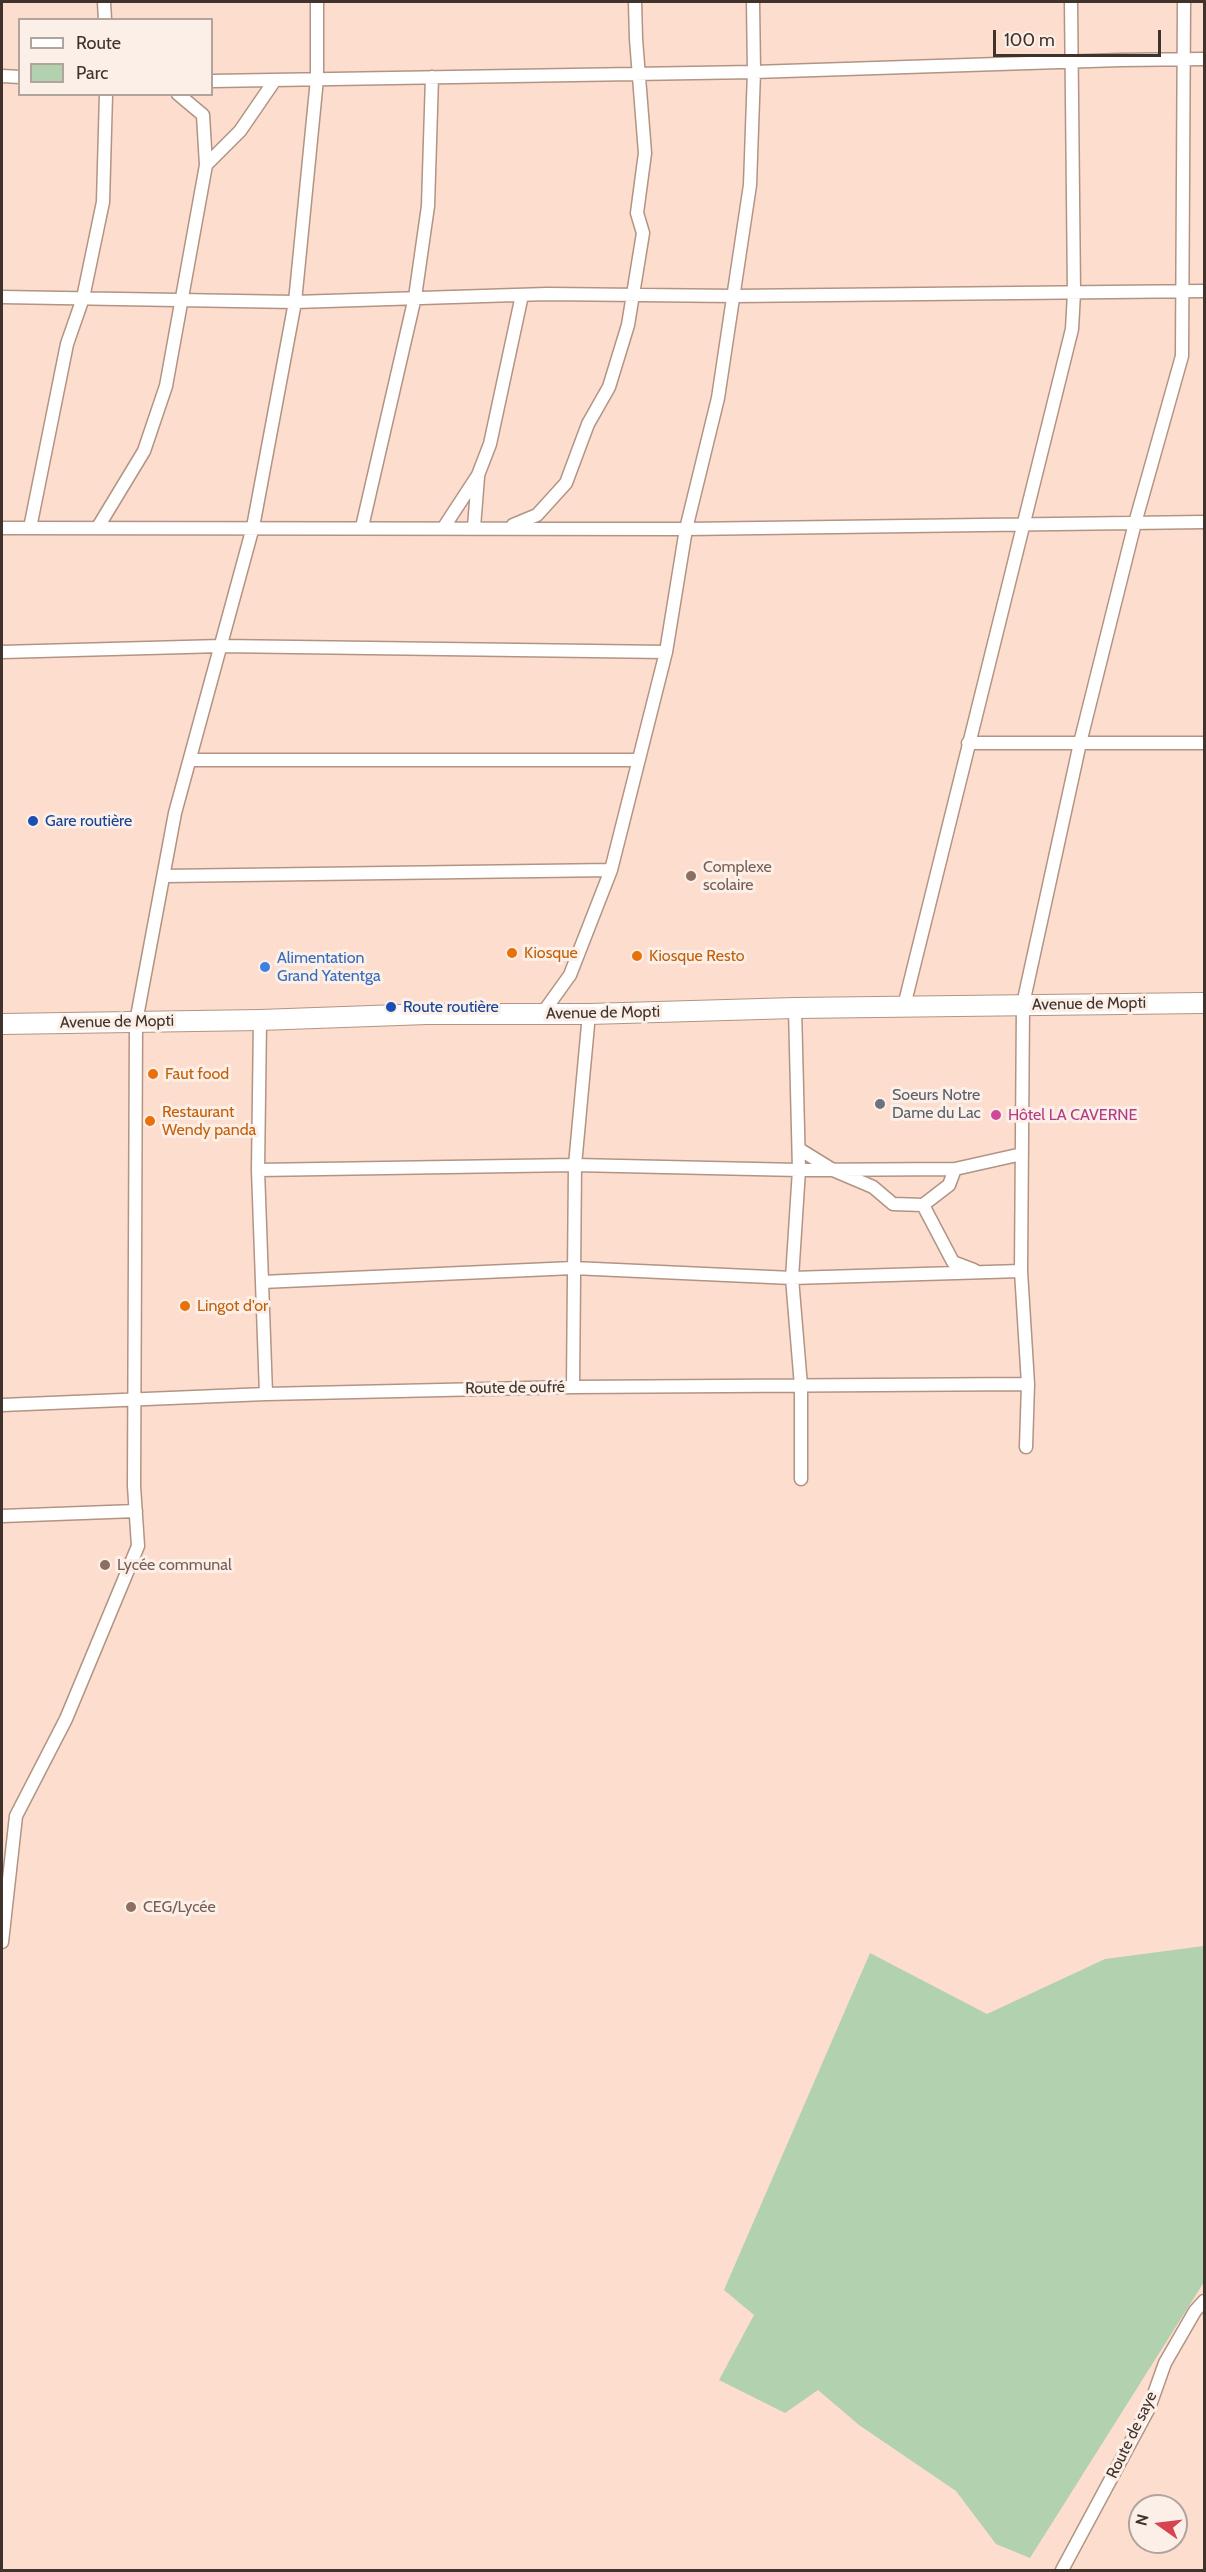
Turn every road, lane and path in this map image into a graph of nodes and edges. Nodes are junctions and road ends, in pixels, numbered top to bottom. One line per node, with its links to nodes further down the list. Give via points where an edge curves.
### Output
1 (105, 2): 7 (street)
2 (317, 2): 16 (street)
3 (635, 2): 12 (street)
4 (753, 2): 11 (street)
5 (1071, 2): 10 (street)
6 (1184, 2): 8 (street)
7 (105, 18)
8 (1184, 59): 9 (street); 10 (street); 22 (street)
9 (1204, 59)
10 (1072, 61): 11 (street); 24 (street)
11 (754, 72): 12 (street); 27 (street, via 750,185)
12 (639, 74): 15 (street); 26 (street, via 645,153 637,213 643,233)
13 (2, 76): 14 (street)
14 (18, 77)
15 (432, 77): 16 (street); 29 (street, via 428,206)
16 (317, 79): 17 (street); 32 (street)
17 (275, 80): 18 (street); 21 (street, via 240,131)
18 (213, 81)
19 (106, 96): 30 (street, via 103,202)
20 (180, 96): 21 (street, via 203,116)
21 (206, 165): 31 (street)
22 (1182, 291): 23 (street); 24 (street); 35 (street, via 1182,356)
23 (1204, 291)
24 (1074, 293): 27 (street); 36 (street, via 1072,329)
25 (522, 295): 26 (street); 29 (street); 33 (street, via 490,444)
26 (633, 295): 27 (street); 44 (street, via 609,387 588,424 566,483 537,515)
27 (735, 296): 45 (street, via 718,398)
28 (2, 297): 30 (street)
29 (415, 297): 32 (street); 39 (street)
30 (83, 298): 31 (street); 42 (street, via 67,344)
31 (182, 300): 32 (street); 37 (street, via 166,386 144,451)
32 (295, 302): 38 (street)
33 (478, 476): 40 (street); 43 (street)
34 (1204, 522): 35 (street)
35 (1135, 523): 36 (street); 50 (street)
36 (1023, 524): 45 (street); 49 (street)
37 (98, 527): 38 (street); 42 (street)
38 (253, 527): 39 (street); 46 (street)
39 (362, 527): 40 (street)
40 (444, 527): 43 (street)
41 (2, 528): 42 (street)
42 (30, 528)
43 (474, 528): 44 (street)
44 (508, 528): 45 (street)
45 (686, 529): 48 (street)
46 (220, 645): 47 (street); 48 (street); 52 (street)
47 (2, 652)
48 (666, 652): 53 (street)
49 (968, 743): 50 (street); 58 (street)
50 (1080, 743): 51 (street); 57 (street)
51 (1204, 743)
52 (190, 760): 53 (street); 55 (street, via 175,813)
53 (638, 760): 54 (street)
54 (611, 870): 55 (street); 60 (street, via 570,975)
55 (164, 876): 63 (street)
56 (1204, 1003): 57 (main road, Avenue de Mopti)
57 (1023, 1004): 58 (main road, Avenue de Mopti); 66 (street)
58 (904, 1006): 59 (main road, Avenue de Mopti)
59 (795, 1008): 61 (main road, Avenue de Mopti); 65 (street)
60 (542, 1014): 61 (main road, Avenue de Mopti); 62 (main road, Avenue de Mopti)
61 (589, 1014): 67 (street)
62 (260, 1020): 63 (main road, Avenue de Mopti); 69 (street)
63 (136, 1022): 64 (main road, Avenue de Mopti); 82 (street)
64 (2, 1024)
65 (799, 1149): 70 (street); 71 (street)
66 (1022, 1154): 68 (street); 74 (street)
67 (575, 1165): 69 (street); 70 (street); 73 (street)
68 (955, 1169): 71 (street); 72 (street, via 949,1185)
69 (258, 1170): 77 (street)
70 (799, 1170): 71 (street); 76 (street)
71 (833, 1170): 72 (street, via 873,1187 893,1204)
72 (923, 1205): 75 (street, via 953,1262)
73 (573, 1268): 76 (street); 77 (street); 80 (street)
74 (1021, 1271): 75 (street); 78 (street)
75 (979, 1272): 76 (street)
76 (792, 1278): 79 (street)
77 (262, 1282): 81 (street)
78 (1028, 1384): 79 (street, Route de oufré); 84 (street)
79 (801, 1386): 80 (street, Route de oufré); 85 (street)
80 (573, 1387): 81 (street, Route de oufré)
81 (266, 1394): 82 (street, Route de oufré)
82 (135, 1400): 83 (street, Route de oufré); 86 (street)
83 (2, 1405)
84 (1026, 1447)
85 (801, 1479)
86 (136, 1511): 87 (street); 88 (street, via 138,1546 66,1719 16,1816)
87 (2, 1516)
88 (2, 1942)
89 (1204, 2301): 90 (street, Route de saye, via 1165,2363 1149,2408)
90 (1062, 2571)

